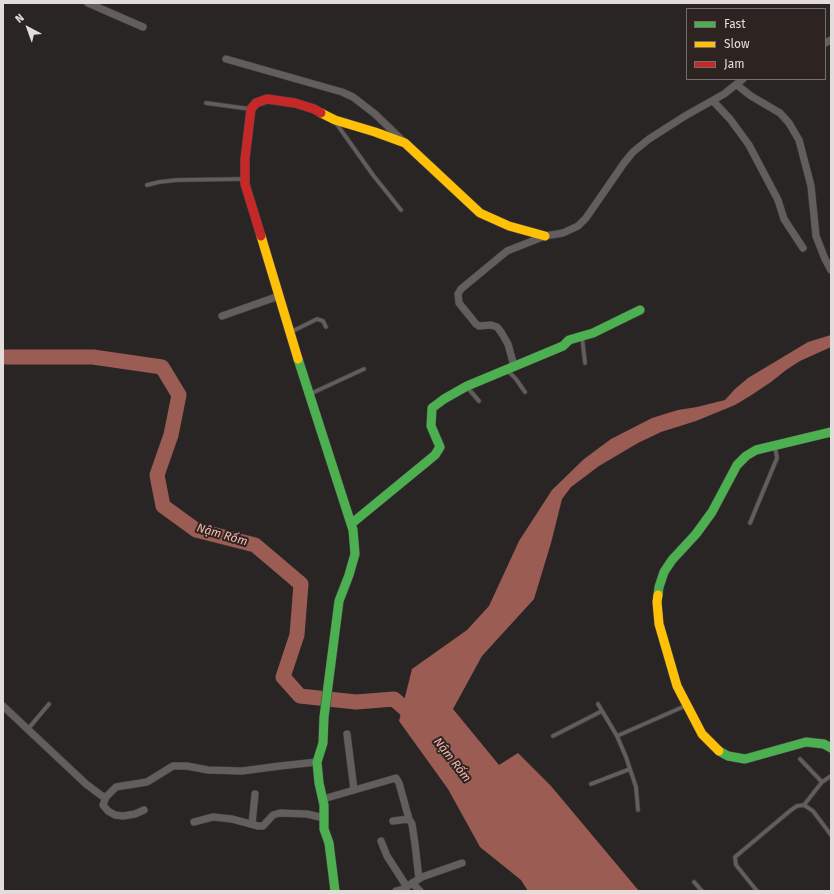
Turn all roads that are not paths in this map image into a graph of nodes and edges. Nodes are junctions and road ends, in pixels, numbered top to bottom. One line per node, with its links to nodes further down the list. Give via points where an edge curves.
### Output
1 (88, 3): 2 (street)
2 (143, 27)
3 (226, 59): 10 (street, via 342,92 374,114)
4 (742, 80): 5 (street)
5 (737, 85): 6 (street); 16 (street, via 780,113 799,140 811,186 816,236)
6 (713, 101): 14 (street, via 649,139 633,152 578,226 563,233); 15 (street, via 734,124 749,146 778,200 784,219)
7 (206, 103): 8 (lane)
8 (251, 109): 9 (street, via 256,103 266,99 295,103); 11 (street, via 244,159)
9 (335, 120): 10 (street); 13 (lane)
10 (405, 143): 14 (street, via 480,213 509,226)
11 (245, 181): 12 (lane, via 177,180); 17 (street)
12 (146, 185)
13 (401, 210)
14 (545, 236): 24 (street, via 507,251 458,294 459,303 476,324 496,327 501,332 508,344)
15 (803, 248)
16 (831, 270)
17 (279, 296): 19 (street); 21 (street)
18 (640, 310): 22 (street)
19 (222, 316)
20 (326, 328): 21 (lane, via 323,321 317,319)
21 (290, 332): 28 (street)
22 (582, 336): 23 (lane); 24 (street, via 569,340 554,351)
23 (585, 363)
24 (510, 367): 26 (street); 27 (lane)
25 (364, 369): 28 (lane)
26 (467, 386): 29 (lane); 33 (street, via 432,408 431,426 440,447 435,456)
27 (525, 392)
28 (309, 394): 33 (street)
29 (478, 401)
30 (831, 432): 31 (street)
31 (774, 445): 32 (lane, via 777,458); 36 (street, via 756,450 737,465 712,512 664,572 657,602 659,624 673,673)
32 (750, 522)
33 (351, 524): 45 (street, via 355,554 339,601 322,743)
34 (49, 704): 39 (lane)
35 (598, 704): 38 (lane)
36 (686, 705): 42 (lane); 43 (street, via 702,734 728,756 746,759 806,742 824,744)
37 (3, 706): 39 (street)
38 (602, 711): 41 (lane); 42 (lane)
39 (27, 729): 52 (street, via 86,784)
40 (347, 734): 50 (street)
41 (553, 736)
42 (617, 736): 46 (lane)
43 (831, 748)
44 (800, 759): 48 (lane)
45 (317, 762): 52 (street, via 242,771 173,766 147,782 116,788); 53 (street)
46 (630, 769): 49 (lane); 56 (lane, via 636,787)
47 (831, 776): 48 (lane)
48 (822, 782): 54 (lane)
49 (591, 784)
50 (354, 790): 53 (street); 58 (street, via 396,778)
51 (255, 794): 61 (street)
52 (106, 797): 55 (street, via 104,805 108,812 116,815 135,814)
53 (323, 799): 57 (street)
54 (804, 805): 62 (lane); 71 (lane, via 791,810 735,857 736,865)
55 (144, 810)
56 (638, 810)
57 (324, 818): 61 (street, via 307,814 280,813 273,815 263,826); 67 (street)
58 (409, 819): 59 (street); 66 (street, via 415,844)
59 (393, 821)
60 (194, 822): 61 (street, via 213,817)
61 (252, 824)
62 (831, 835)
63 (381, 841): 66 (street, via 387,856)
64 (462, 863): 66 (street)
65 (694, 882): 70 (lane)
66 (413, 883): 68 (street); 69 (street)
67 (335, 891)
68 (396, 891)
69 (420, 891)
70 (702, 891)
71 (757, 891)

